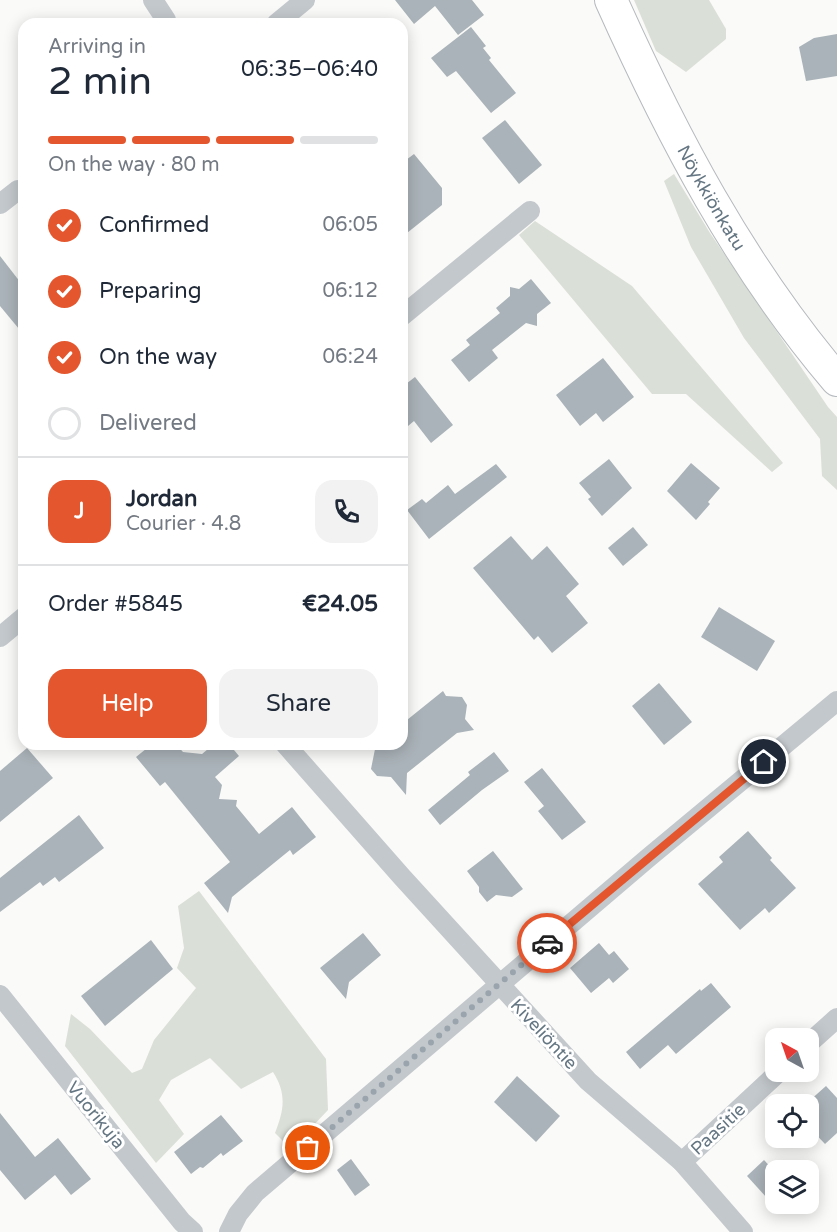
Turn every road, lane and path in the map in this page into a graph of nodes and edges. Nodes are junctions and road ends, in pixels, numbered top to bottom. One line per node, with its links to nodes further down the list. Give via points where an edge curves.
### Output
1 (153, 0): 4 (street)
2 (305, 0): 5 (street)
3 (611, 0): 10 (main road, Nöykkiönkatu, via 686,158 756,272)
4 (165, 18)
5 (283, 18)
6 (18, 193): 7 (street)
7 (0, 204)
8 (530, 211): 9 (street)
9 (408, 311)
10 (837, 380)
11 (18, 622): 12 (street)
12 (0, 637)
13 (837, 701): 15 (street)
14 (290, 750): 15 (street, Kiveliöntie)
15 (499, 984): 20 (street, Kiveliöntie, via 588,1081); 22 (street, via 255,1193)
16 (0, 995): 21 (street, Vuorikuja)
17 (837, 1018): 18 (street)
18 (819, 1034)
19 (768, 1082): 20 (street, Paasitie)
20 (682, 1162): 23 (street, Kiveliöntie)
21 (193, 1232)
22 (229, 1232)
23 (742, 1232)

